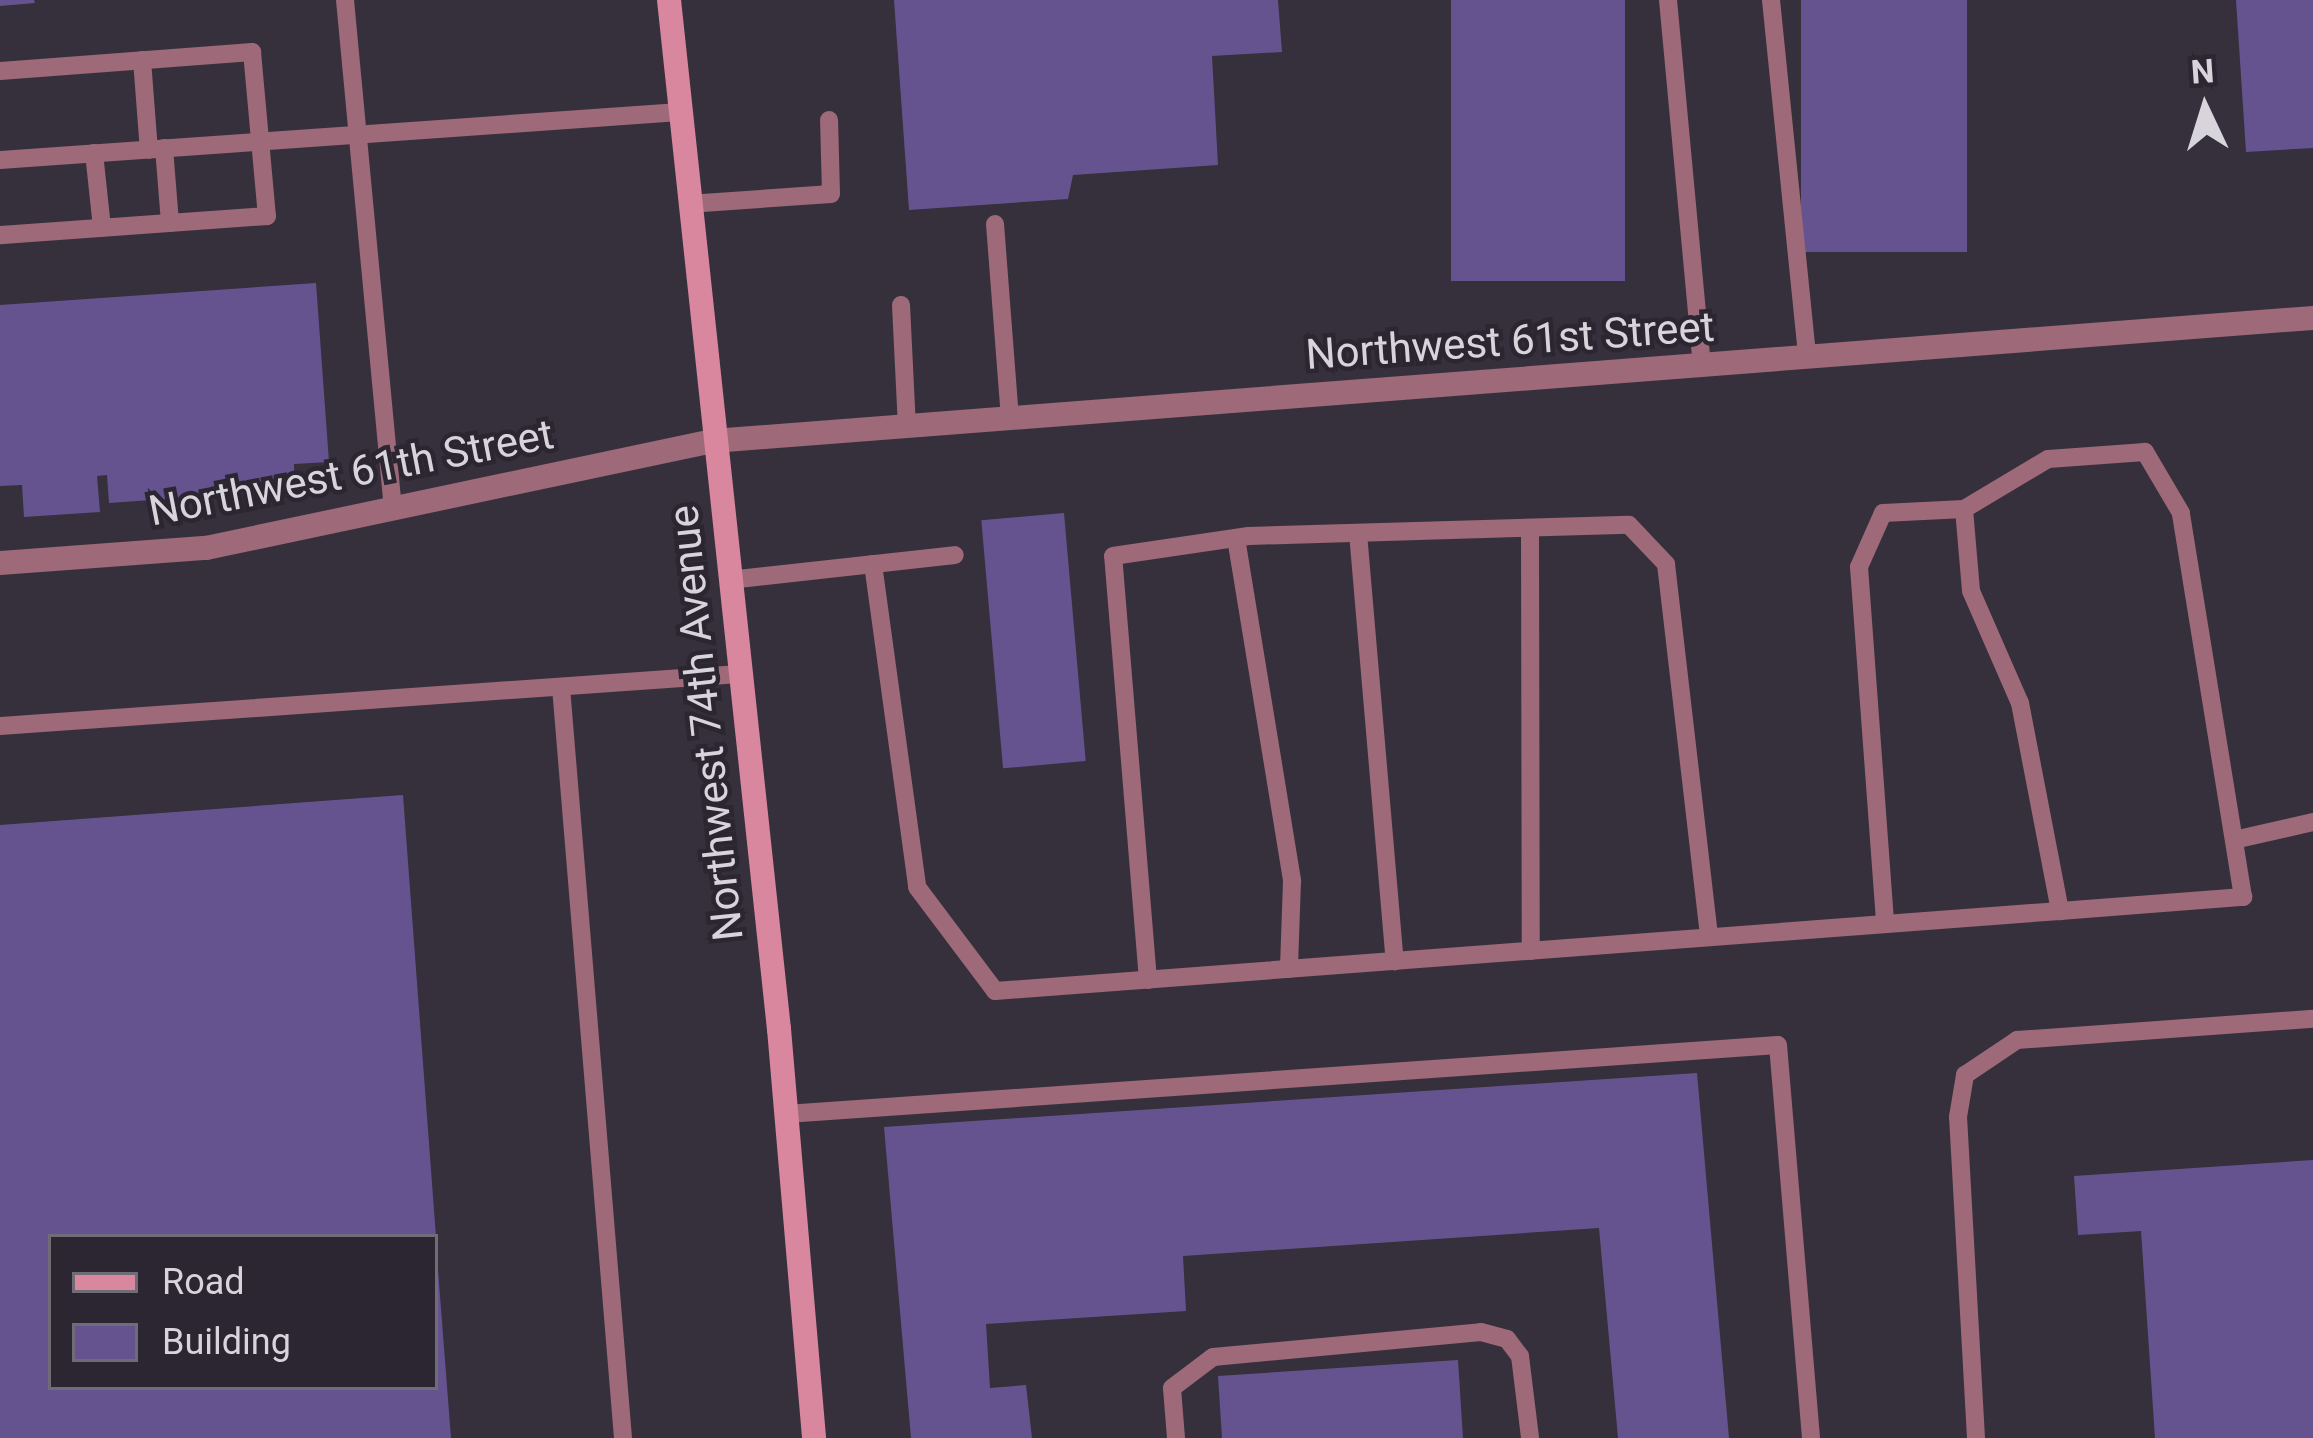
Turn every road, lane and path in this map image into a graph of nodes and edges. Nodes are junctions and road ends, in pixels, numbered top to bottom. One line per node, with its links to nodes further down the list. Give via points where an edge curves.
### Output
1 (345, 0): 9 (lane)
2 (669, 0): 7 (street, Northwest 74th Avenue)
3 (1668, 0): 22 (lane)
4 (1771, 0): 21 (lane)
5 (142, 60): 6 (lane); 10 (lane, via 253,52); 11 (lane)
6 (0, 71)
7 (679, 112): 9 (lane); 14 (street, Northwest 74th Avenue)
8 (829, 120): 14 (lane, via 831,194)
9 (356, 135): 10 (lane); 27 (lane)
10 (261, 142): 11 (lane); 15 (lane, via 266,216)
11 (157, 149): 12 (lane); 15 (lane)
12 (94, 153): 13 (lane); 17 (lane)
13 (0, 160)
14 (688, 205): 25 (street, Northwest 74th Avenue)
15 (170, 223): 17 (lane)
16 (995, 224): 23 (lane)
17 (101, 227): 18 (lane)
18 (0, 235)
19 (901, 304): 24 (lane)
20 (2313, 318): 21 (street, Northwest 61st Street)
21 (1807, 357): 22 (street, Northwest 61st Street)
22 (1702, 365): 23 (street, Northwest 61st Street)
23 (1010, 418): 24 (street, Northwest 61st Street)
24 (908, 426): 25 (street, Northwest 61st Street)
25 (713, 440): 27 (street, Northwest 61th Street); 34 (street, Northwest 74th Avenue)
26 (1964, 509): 39 (lane, via 2048,458 2145,452 2181,513); 40 (lane, via 1971,591 2020,704); 41 (lane, via 1883,513 1859,567)
27 (393, 510): 32 (street, Northwest 61th Street, via 206,548)
28 (1530, 528): 29 (lane); 42 (lane, via 1629,525 1666,564); 43 (lane)
29 (1358, 533): 30 (lane); 44 (lane)
30 (1236, 538): 45 (lane, via 1292,881); 46 (lane, via 1114,556)
31 (956, 555): 33 (lane)
32 (0, 563)
33 (873, 564): 34 (lane); 46 (lane, via 917,887 995,991)
34 (729, 580): 35 (street, Northwest 74th Avenue)
35 (740, 674): 36 (lane); 48 (street, Northwest 74th Avenue)
36 (562, 687): 37 (lane); 49 (lane)
37 (0, 726)
38 (2313, 822): 39 (lane)
39 (2234, 840): 40 (lane, via 2243,897)
40 (2060, 911): 41 (lane)
41 (1885, 924): 42 (lane)
42 (1709, 937): 43 (lane)
43 (1531, 951): 44 (lane)
44 (1395, 961): 45 (lane)
45 (1289, 969): 46 (lane)
46 (1148, 980)
47 (2313, 1019): 54 (lane, via 2017,1040 1965,1075 1958,1117)
48 (787, 1114): 50 (street, Northwest 74th Avenue); 53 (lane, via 1778,1045)
49 (622, 1438)
50 (814, 1438)
51 (1175, 1438): 52 (lane, via 1172,1388 1213,1357 1480,1332 1507,1339 1520,1356)
52 (1530, 1438)
53 (1811, 1438)
54 (1976, 1438)

